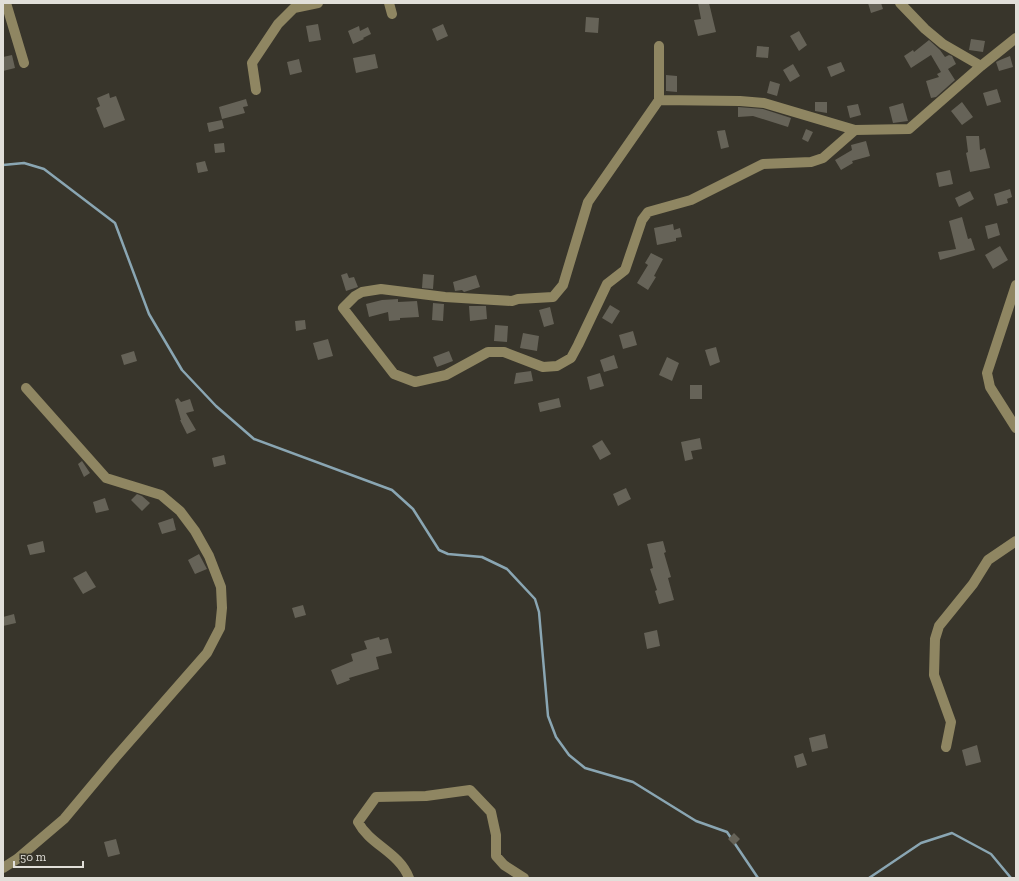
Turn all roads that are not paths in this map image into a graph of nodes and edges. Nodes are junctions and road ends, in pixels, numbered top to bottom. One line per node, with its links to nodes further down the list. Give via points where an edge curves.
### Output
1 (6, 3): 8 (street)
2 (318, 3): 10 (street, via 294,8 278,24 252,63)
3 (389, 3): 5 (street)
4 (900, 3): 9 (street, via 944,44)
5 (392, 14)
6 (1016, 38): 9 (street)
7 (659, 46): 11 (street)
8 (24, 63)
9 (981, 66): 12 (street, via 910,129)
10 (256, 90)
11 (659, 100): 12 (street, via 764,103); 12 (street, via 588,202 563,285 553,297 512,301 445,297 381,289 362,292 343,308 394,374 415,382 446,375 488,352 504,352 543,367 557,366 571,358 607,284 625,270 642,220 648,212 691,200 763,164 811,162 823,158)
12 (855, 130)
13 (1016, 286): 15 (street, via 987,373 990,387)
14 (26, 388): 18 (street, via 106,478 162,495 180,511 209,556 222,588 222,608 220,628 207,653 64,819)
15 (1016, 428)
16 (1016, 541): 17 (street, via 988,560 973,584 939,626 935,639 934,675 951,722)
17 (946, 747)
18 (3, 868)
19 (409, 878): 20 (street, via 392,854 363,831 358,822 376,797 426,796 470,790 491,812 496,835 496,856 504,865)
20 (524, 878)

